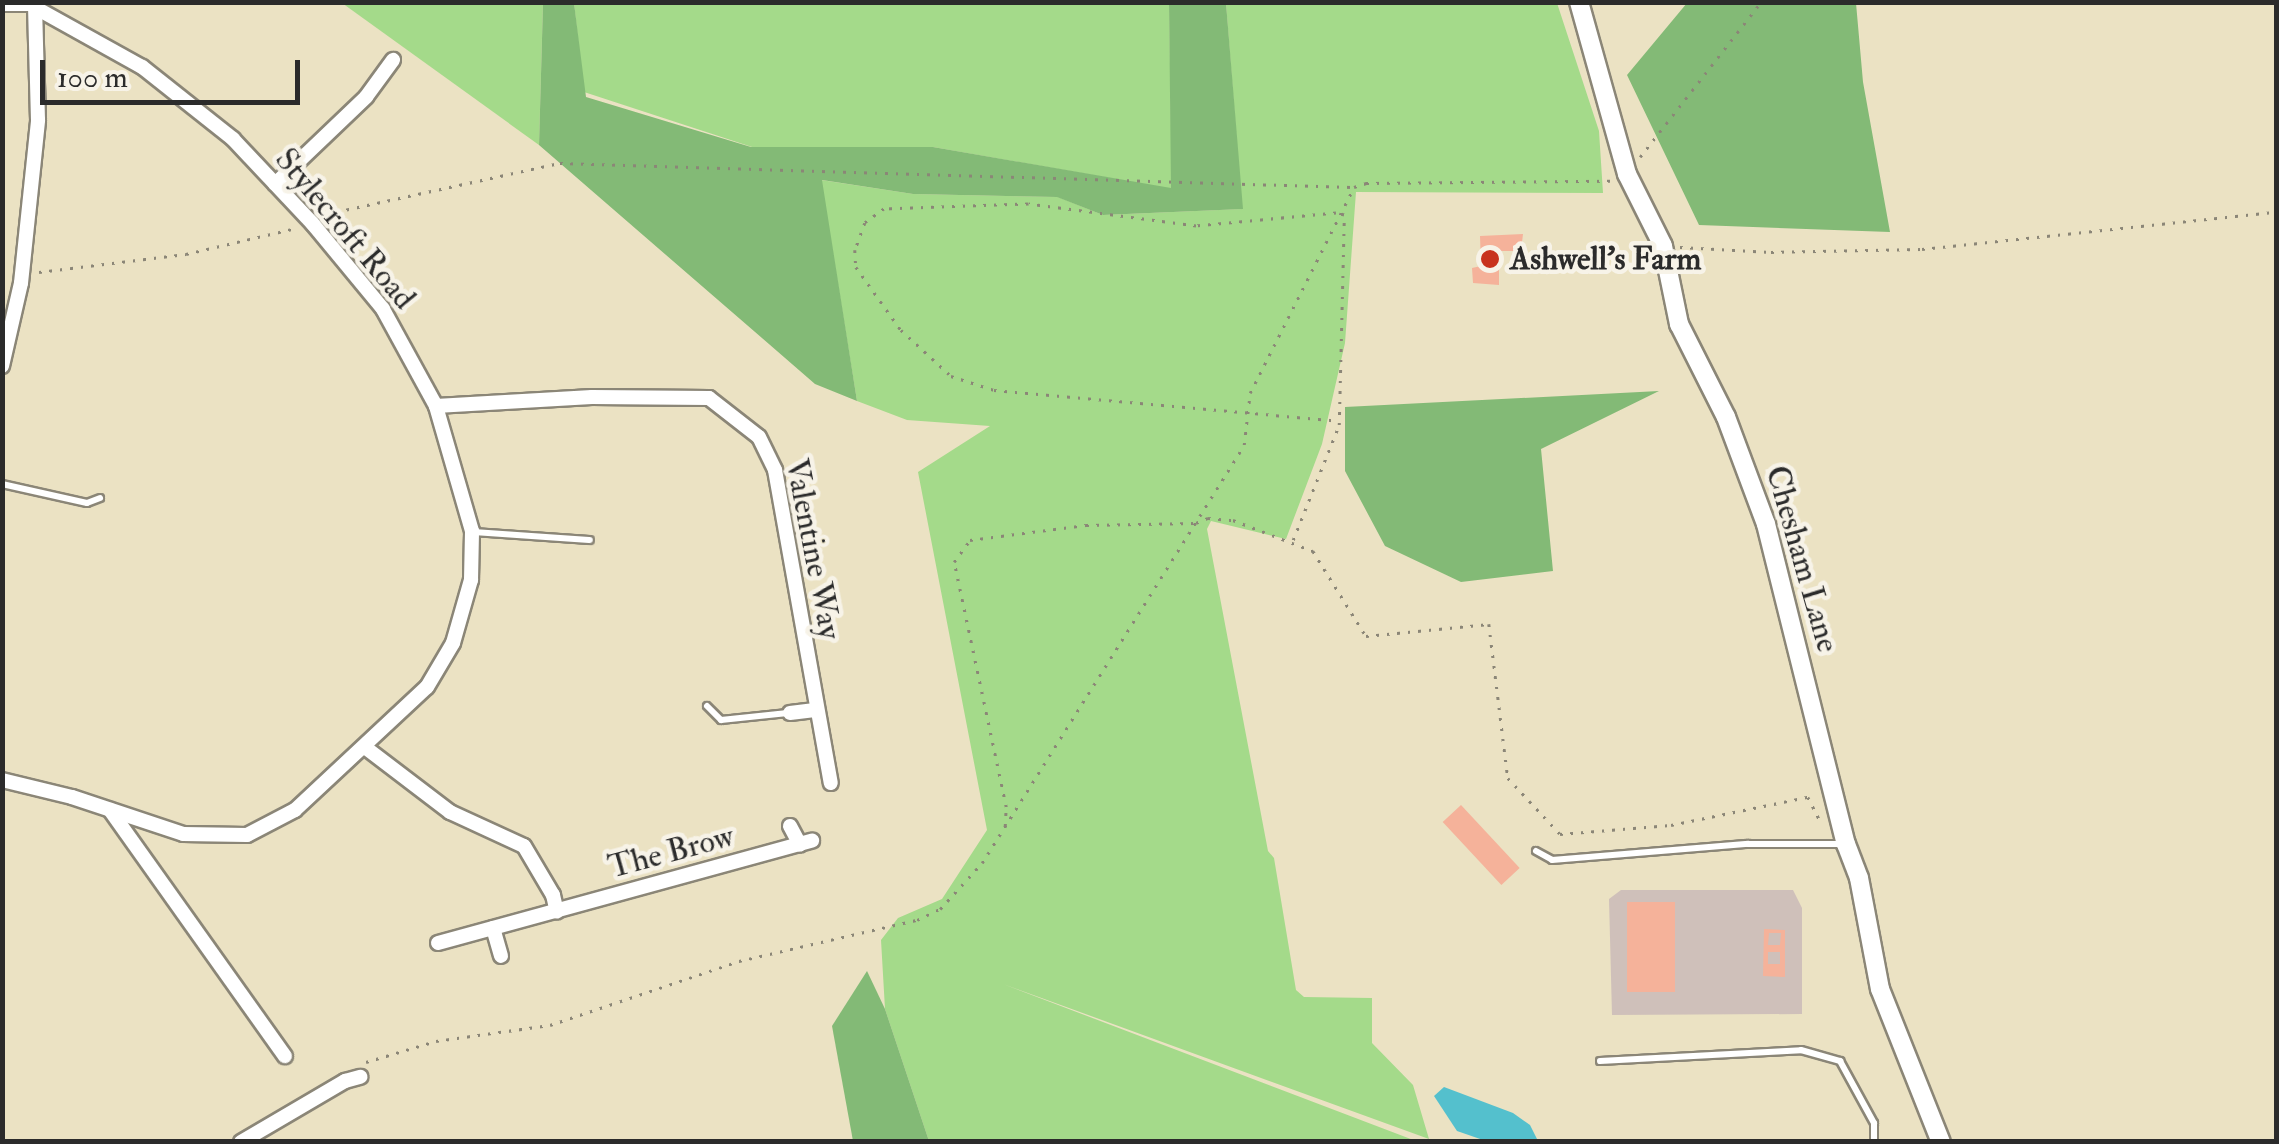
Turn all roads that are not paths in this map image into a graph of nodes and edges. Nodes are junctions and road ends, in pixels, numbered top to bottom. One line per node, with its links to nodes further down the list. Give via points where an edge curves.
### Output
1 (1579, 2): 22 (street, Chesham Lane, via 1629,178 1663,246 1679,324 1726,417 1766,524)
2 (35, 6): 3 (lane); 5 (street, Stylecroft Road, via 142,67 233,139); 6 (street, via 38,120)
3 (2, 8)
4 (393, 60): 5 (street, via 366,97)
5 (275, 184): 9 (street, Stylecroft Road, via 384,309)
6 (19, 292): 7 (street); 8 (street)
7 (2, 299)
8 (2, 366)
9 (436, 406): 12 (street, Stylecroft Road); 15 (street, Valentine Way, via 709,398 759,437 774,470)
10 (2, 484): 11 (lane, via 87,503)
11 (100, 498)
12 (472, 532): 13 (lane); 17 (street, Stylecroft Road, via 471,580 452,643 427,687)
13 (590, 540)
14 (707, 706): 16 (lane, via 721,720)
15 (815, 710): 16 (street); 19 (street, Valentine Way)
16 (790, 713)
17 (366, 748): 20 (street, Stylecroft Road, via 295,810 247,835 183,834); 24 (street, via 450,812 524,846)
18 (2, 780): 20 (street, Stylecroft Road)
19 (831, 784)
20 (110, 810): 28 (street)
21 (790, 826): 24 (street, The Brow, via 806,843)
22 (1839, 845): 23 (lane, via 1748,844 1552,860); 33 (street, Chesham Lane, via 1859,878 1880,989)
23 (1536, 851)
24 (558, 912): 25 (street, The Brow)
25 (493, 928): 26 (street, The Brow); 27 (street)
26 (438, 943)
27 (501, 956)
28 (285, 1056)
29 (1600, 1061): 32 (lane, via 1801,1050 1840,1060 1874,1122)
30 (359, 1071): 31 (street)
31 (241, 1142)
32 (1874, 1142)
33 (1941, 1142)

